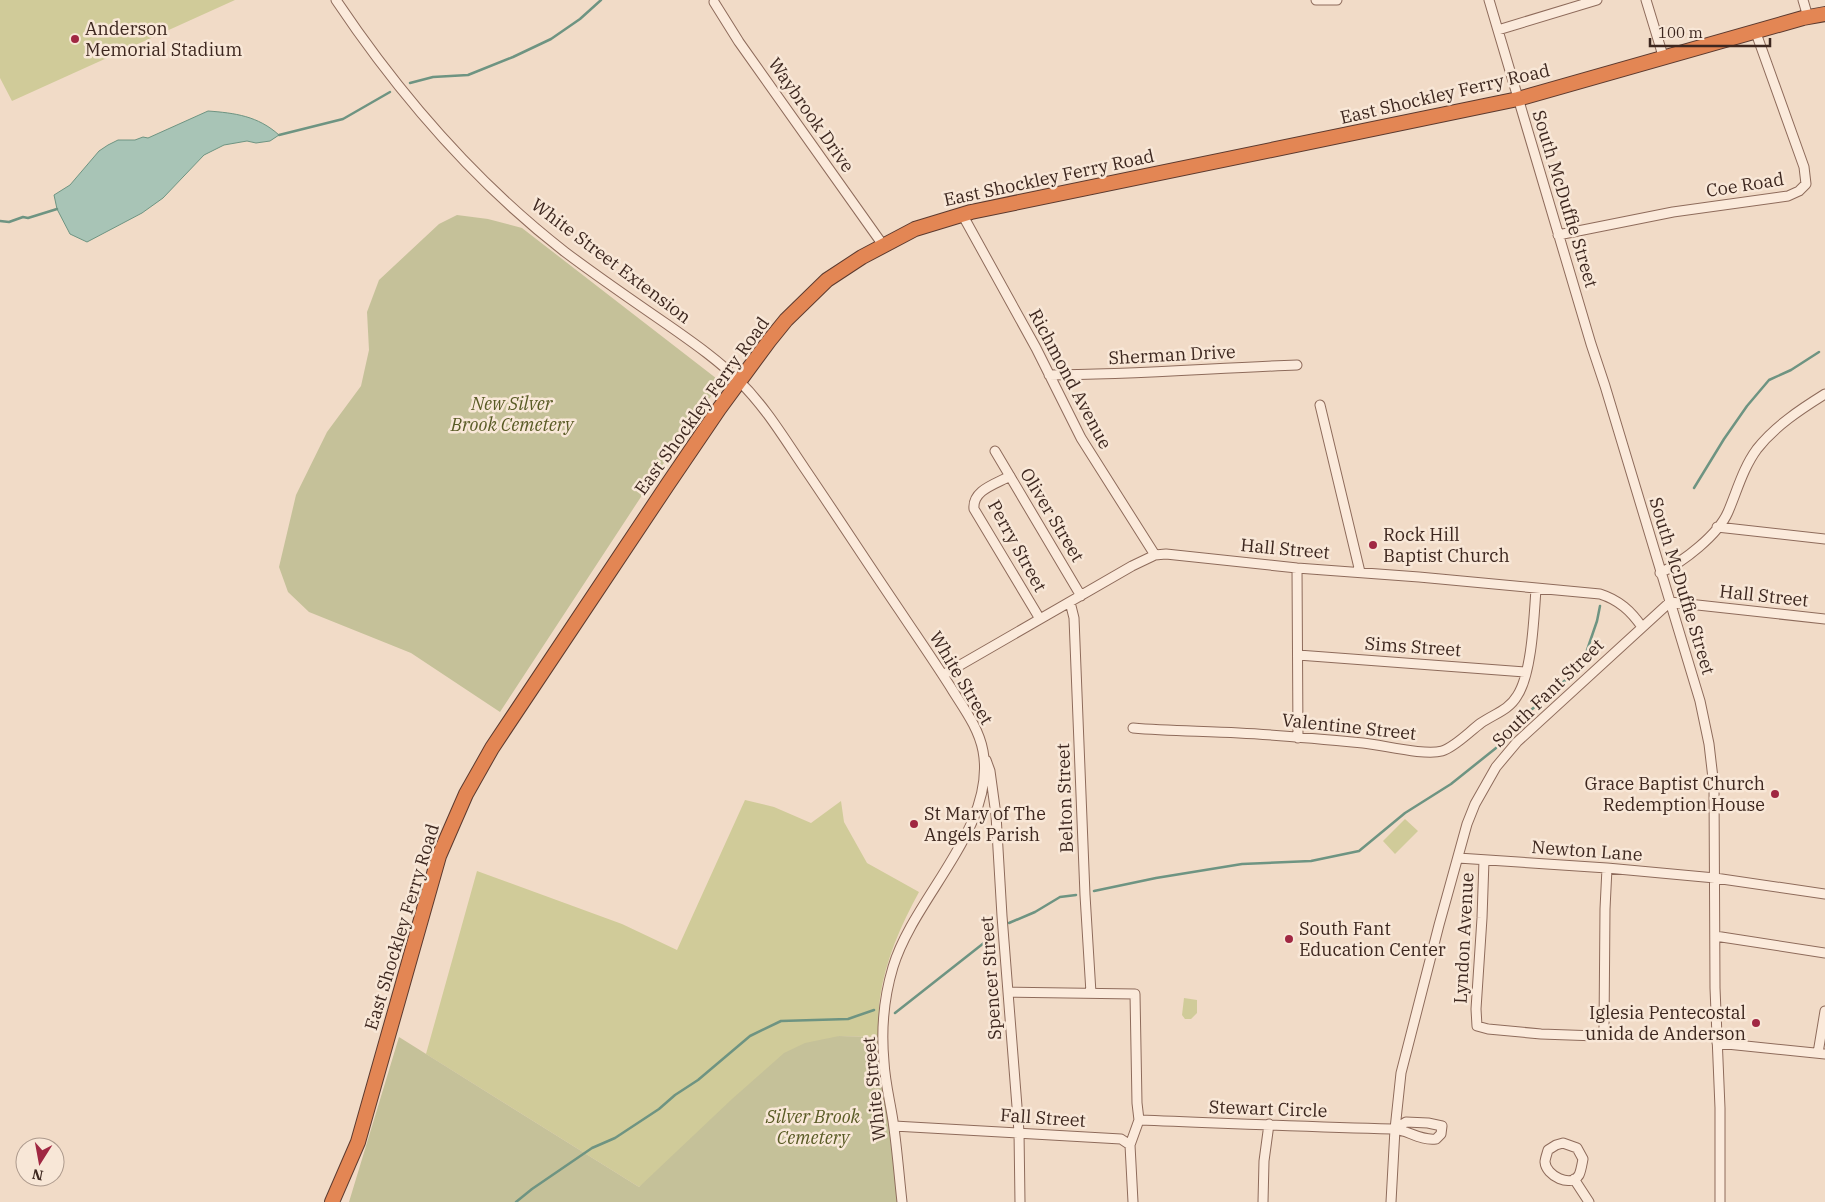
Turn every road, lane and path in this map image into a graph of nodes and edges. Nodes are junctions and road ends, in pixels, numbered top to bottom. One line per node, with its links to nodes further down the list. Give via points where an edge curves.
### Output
1 (336, 0): 20 (street, White Street Extension, via 400,88 501,196 564,251 722,365)
2 (1316, 0): 3 (street)
3 (1337, 0)
4 (1489, 0): 11 (street, South McDuffie Street)
5 (1597, 0): 11 (street)
6 (1646, 0): 13 (street)
7 (1803, 0): 10 (street)
8 (714, 2): 17 (street, Waybrook Drive)
9 (1825, 14): 10 (highway, East Shockley Ferry Road)
10 (1808, 17): 12 (highway, East Shockley Ferry Road)
11 (1498, 30): 14 (street, South McDuffie Street)
12 (1756, 33): 13 (highway, East Shockley Ferry Road); 16 (street, Coe Road, via 1804,167 1806,184 1800,191 1788,196 1673,212)
13 (1664, 59): 14 (highway, East Shockley Ferry Road)
14 (1518, 99): 15 (highway, East Shockley Ferry Road); 16 (street, South McDuffie Street)
15 (962, 214): 17 (highway, East Shockley Ferry Road); 19 (street, Richmond Avenue)
16 (1558, 235): 30 (street, South McDuffie Street)
17 (883, 245): 20 (highway, East Shockley Ferry Road, via 838,272 808,298 769,341)
18 (1297, 365): 19 (street, Sherman Drive)
19 (1049, 376): 27 (street, Richmond Avenue, via 1081,438)
20 (739, 381): 40 (street, White Street, via 772,421); 63 (highway, East Shockley Ferry Road, via 510,720 466,794 433,877 358,1142)
21 (1825, 394): 25 (street, via 1781,425 1757,449 1727,514)
22 (1320, 405): 29 (street)
23 (995, 451): 24 (street, Oliver Street)
24 (1010, 476): 32 (street, Oliver Street); 35 (street, Perry Street, via 978,493 974,509)
25 (1717, 527): 26 (street); 30 (street, via 1693,552)
26 (1825, 539)
27 (1155, 555): 28 (street, Hall Street); 32 (street, Hall Street)
28 (1298, 568): 29 (street, Hall Street); 38 (street)
29 (1360, 572): 31 (street, Hall Street)
30 (1660, 573): 34 (street, South McDuffie Street)
31 (1536, 589): 37 (street, Hall Street, via 1600,594 1634,615); 39 (street, Valentine Street)
32 (1081, 596): 33 (street, Hall Street)
33 (1070, 602): 35 (street, Hall Street); 52 (street, Belton Street, via 1074,618)
34 (1670, 602): 36 (street, Hall Street); 37 (street, South Fant Street); 47 (street, South McDuffie Street, via 1700,700 1709,744 1714,787)
35 (1040, 619): 40 (street, Hall Street)
36 (1825, 620)
37 (1642, 627): 44 (street, South Fant Street, via 1502,758 1475,804)
38 (1298, 655): 39 (street, Sims Street); 42 (street)
39 (1525, 672): 42 (street, Valentine Street, via 1523,686 1513,703 1442,751 1428,753 1372,744)
40 (943, 675): 43 (street, White Street, via 974,726)
41 (1133, 728): 42 (street, Valentine Street)
42 (1298, 738)
43 (983, 753): 51 (street, Spencer Street, via 993,788); 58 (street, White Street, via 982,786 975,813 961,845 919,910 893,967 883,1024 883,1061)
44 (1458, 858): 45 (street, Newton Lane); 59 (street, South Fant Street, via 1402,1074)
45 (1484, 860): 46 (street, Newton Lane); 46 (street, Lyndon Avenue, via 1477,1026 1549,1035 1597,1036 1604,1030)
46 (1608, 868): 47 (street, Newton Lane)
47 (1715, 878): 48 (street, Newton Lane); 49 (street, South McDuffie Street)
48 (1825, 894)
49 (1715, 936): 50 (street); 54 (street, South McDuffie Street)
50 (1825, 953)
51 (1008, 992): 52 (street); 60 (street, Spencer Street)
52 (1091, 993): 56 (street, via 1135,994)
53 (1825, 1011): 55 (street)
54 (1718, 1042): 55 (street); 70 (street, South McDuffie Street)
55 (1821, 1054)
56 (1139, 1120): 57 (street, Stewart Circle); 61 (street)
57 (1269, 1124): 59 (street, Stewart Circle); 67 (street)
58 (894, 1126): 60 (street, Fall Street); 64 (street, White Street)
59 (1396, 1129): 68 (street, South Fant Street)
60 (1019, 1132): 61 (street, Fall Street, via 1121,1139); 65 (street, Spencer Street)
61 (1130, 1145): 66 (street)
62 (1574, 1179): 62 (street, via 1556,1178 1549,1173 1545,1162 1548,1150 1563,1143 1577,1148 1583,1159 1579,1175); 69 (street)
63 (332, 1202)
64 (902, 1202)
65 (1020, 1202)
66 (1133, 1202)
67 (1262, 1202)
68 (1391, 1202)
69 (1589, 1202)
70 (1720, 1202)

